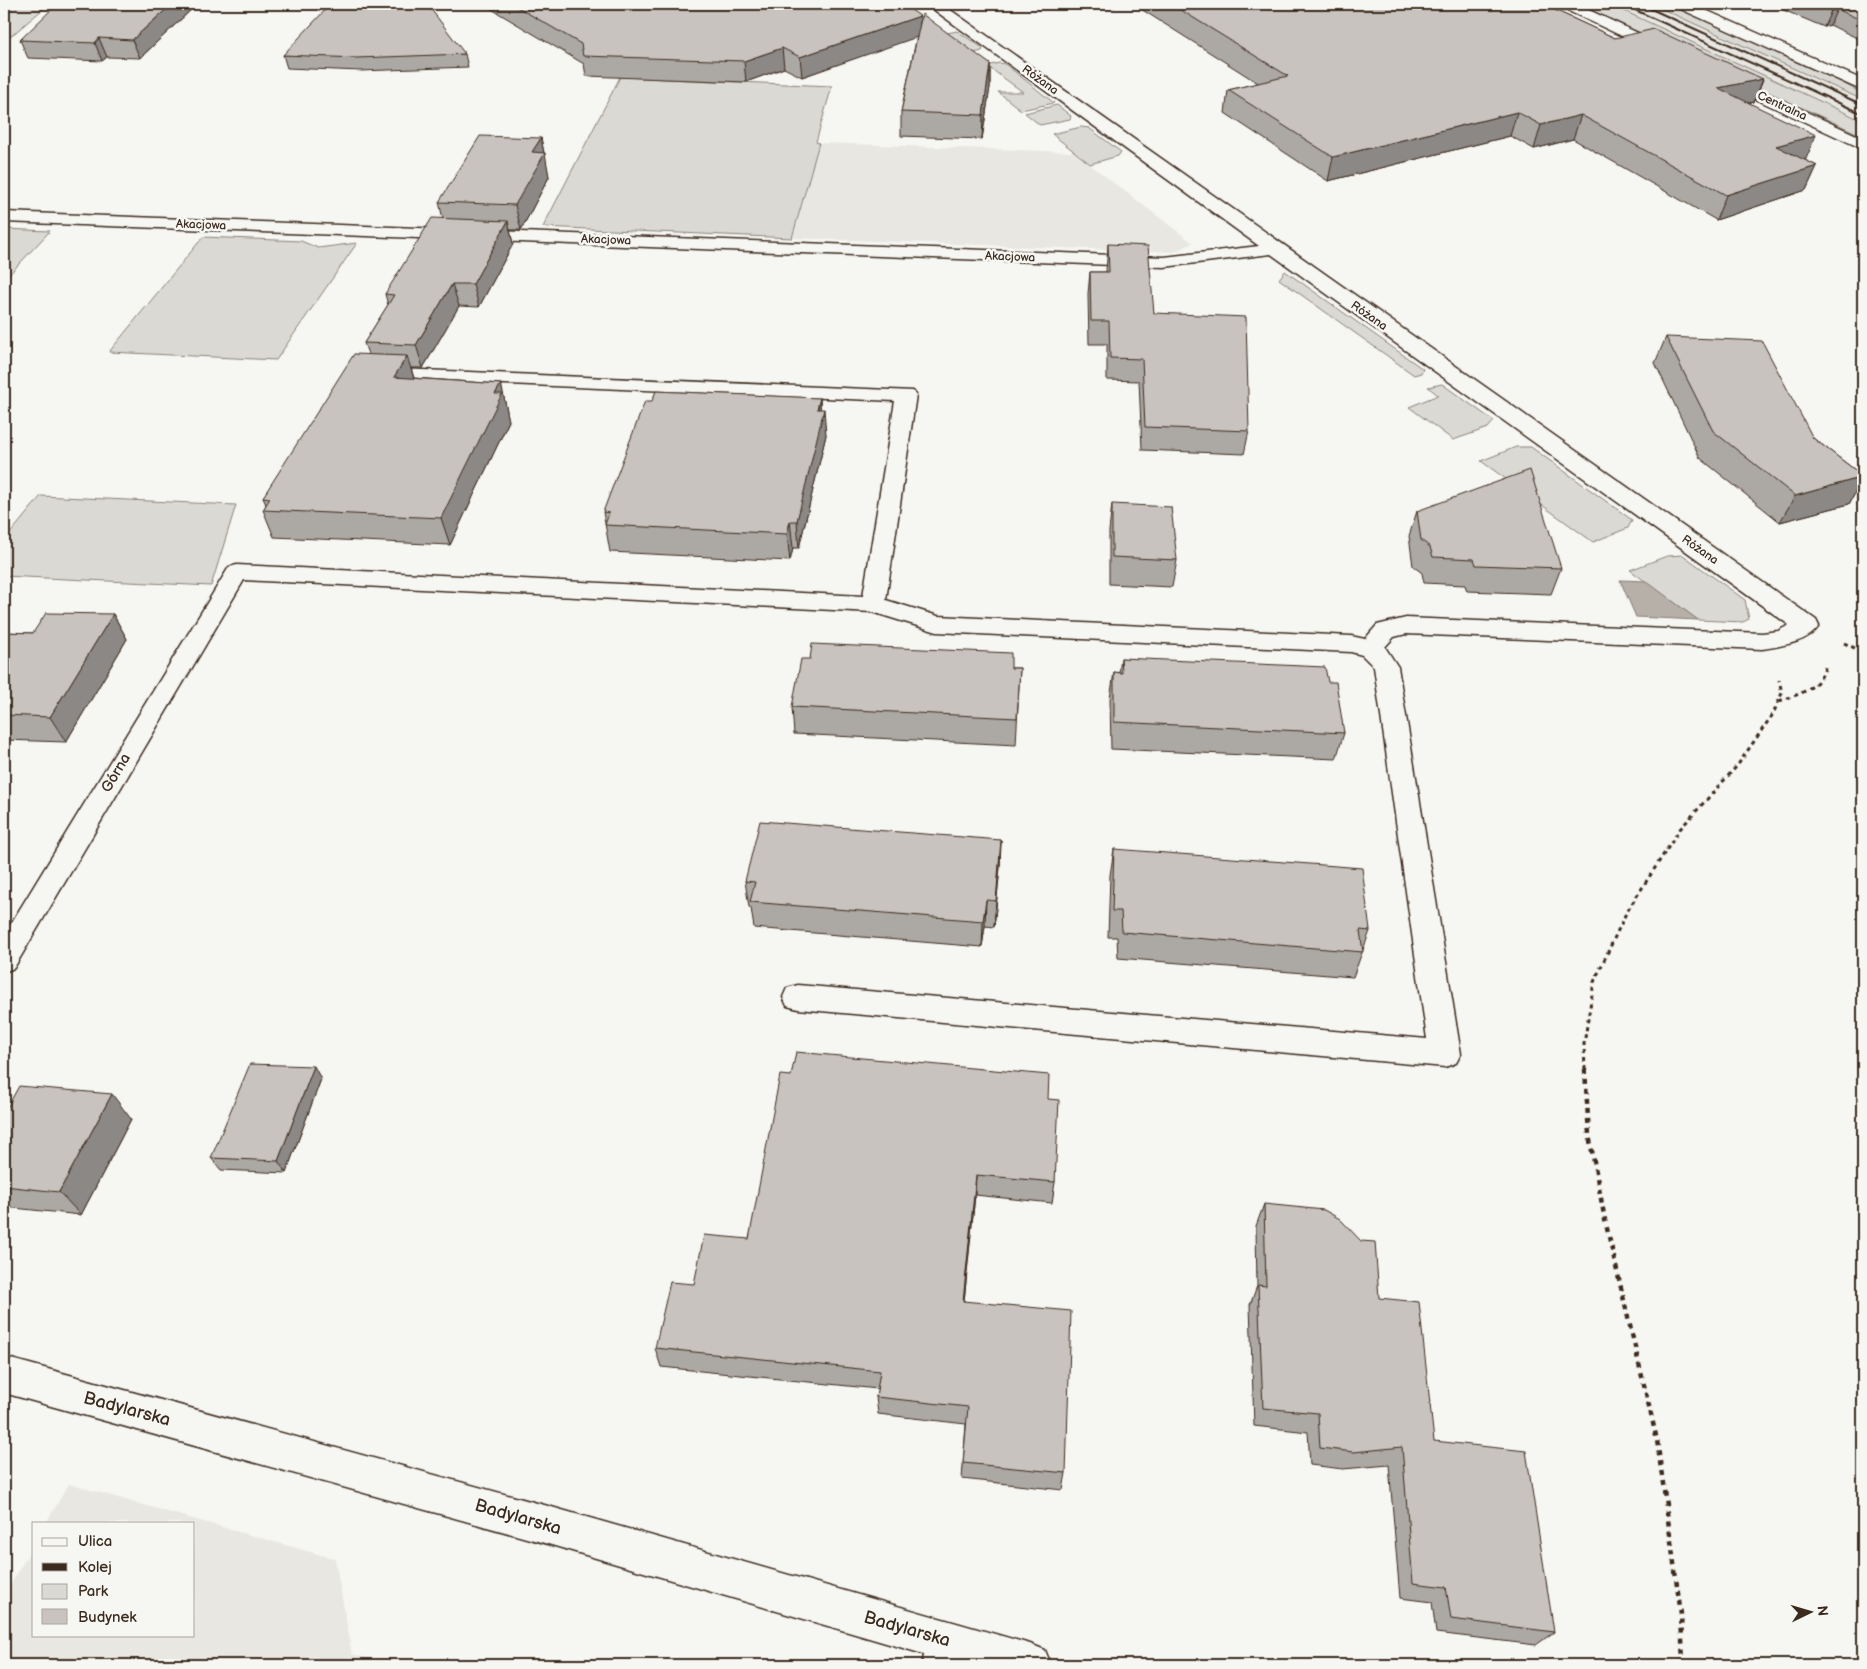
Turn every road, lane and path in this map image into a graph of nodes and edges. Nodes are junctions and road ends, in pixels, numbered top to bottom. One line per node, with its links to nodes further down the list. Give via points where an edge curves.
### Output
1 (933, 4): 8 (street, Różana)
2 (1565, 4): 4 (street)
3 (1681, 4): 6 (street)
4 (1682, 59)
5 (1710, 72): 7 (street, Centralna)
6 (1863, 86)
7 (1863, 144)
8 (1218, 208): 10 (street, Różana); 11 (street, via 1222,224 1220,235)
9 (4, 218): 11 (street, Akacjowa, via 1164,262)
10 (1273, 248): 11 (street, Akacjowa, via 1247,254); 14 (street, Różana, via 1808,626 1783,638)
11 (1207, 256)
12 (370, 374): 13 (street, via 906,395)
13 (874, 604): 15 (street, via 937,624 1351,644); 16 (street, Górna, via 237,572)
14 (1762, 640): 15 (street, via 1406,626 1386,631); 21 (path, via 1777,670 1782,693 1773,714 1737,766 1680,829 1626,913 1594,982 1584,1044 1589,1135 1605,1220 1657,1440 1681,1614)
15 (1370, 648): 17 (street, via 1386,667 1445,1054)
16 (4, 960)
17 (798, 997)
18 (4, 1374): 19 (street, Badylarska, via 548,1525)
19 (944, 1653): 20 (street, Badylarska)
20 (1030, 1665)
21 (1683, 1665)

